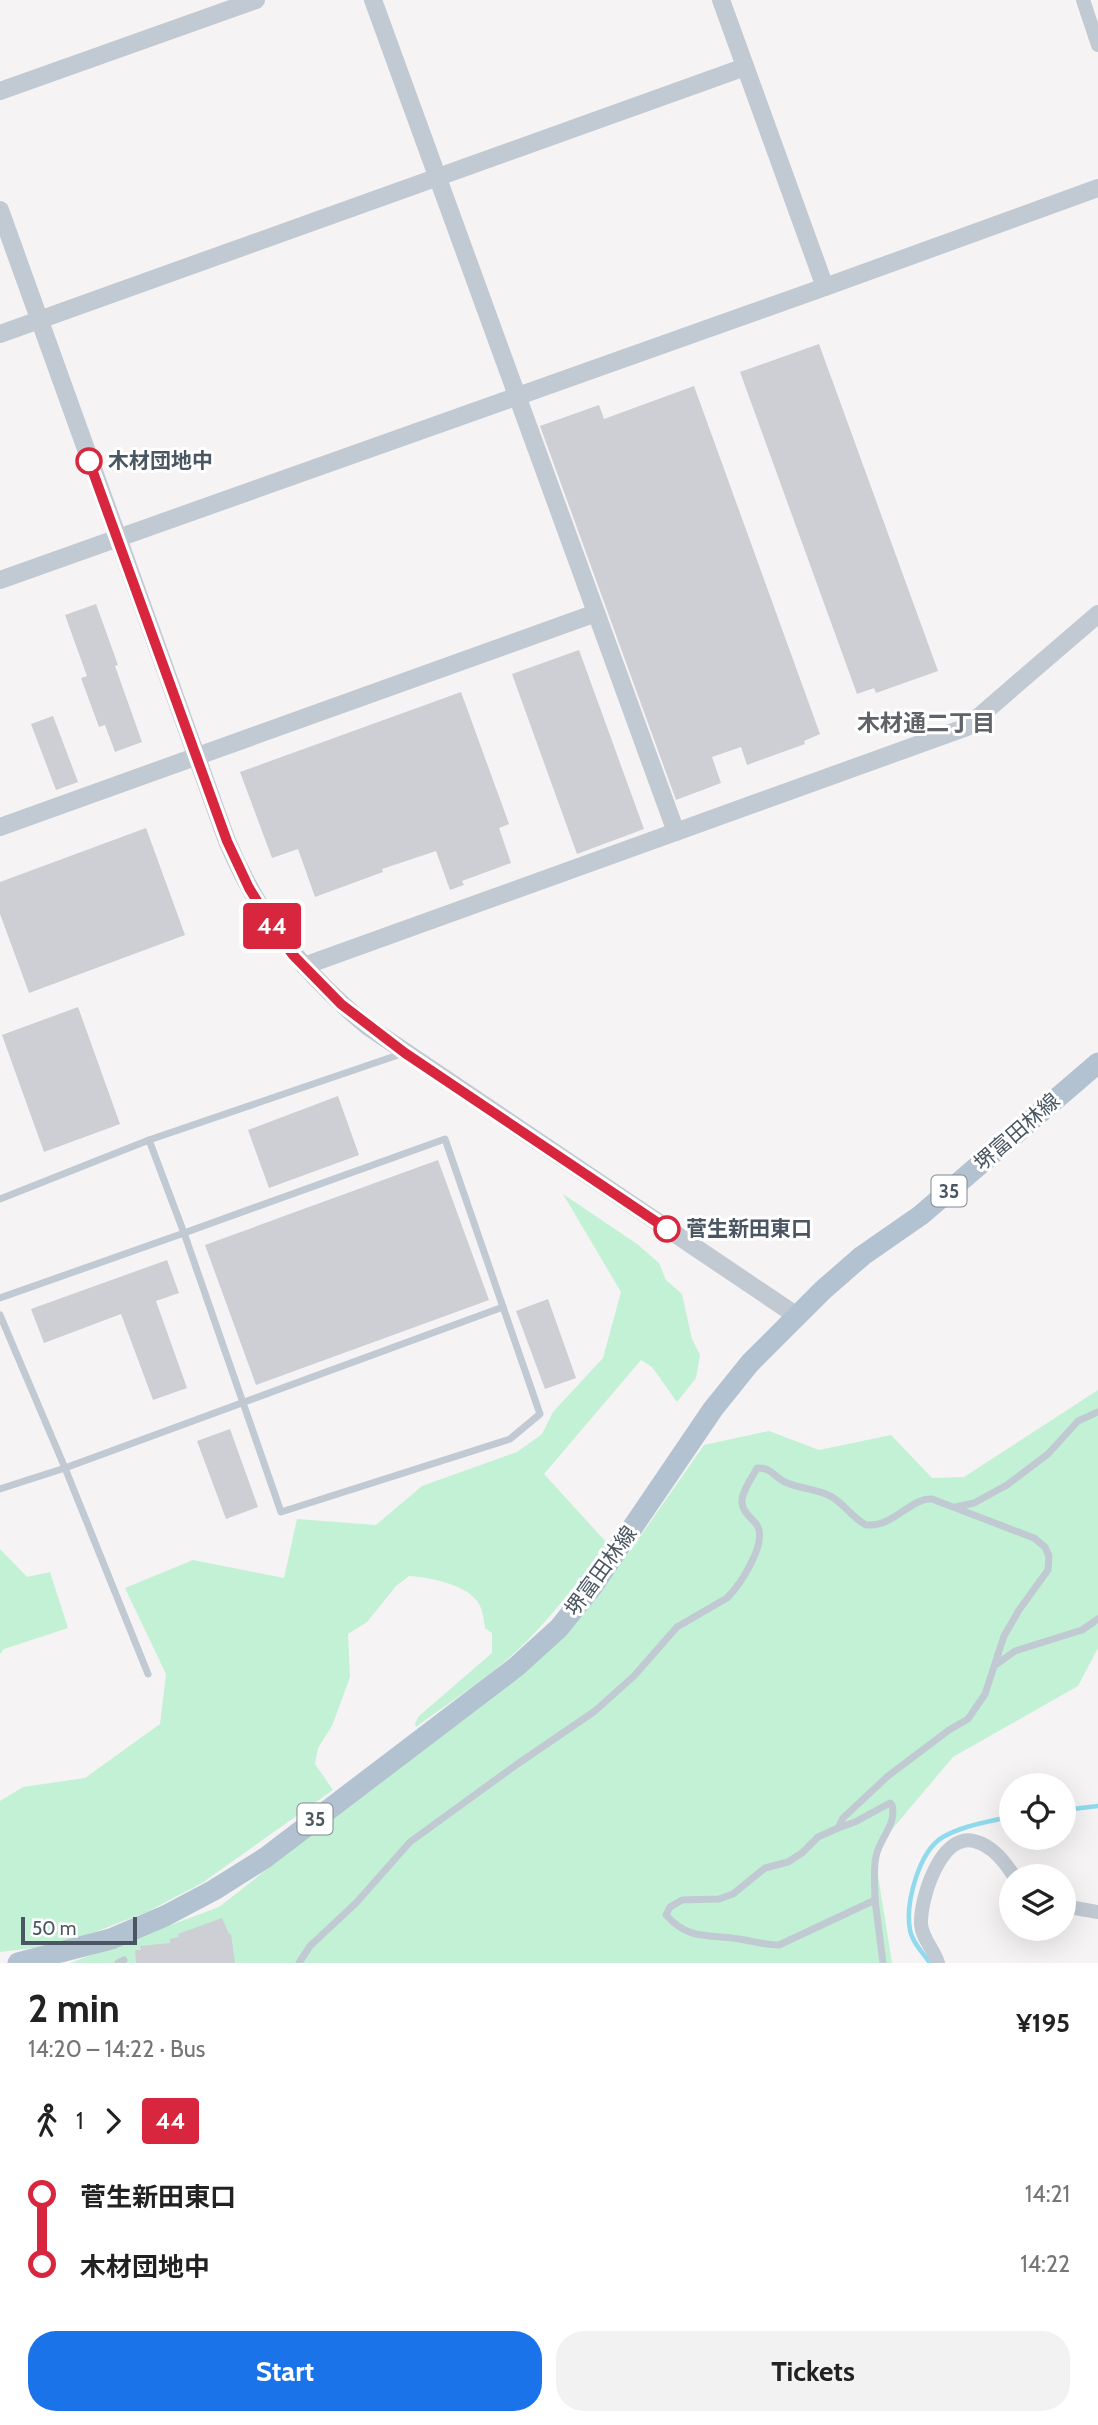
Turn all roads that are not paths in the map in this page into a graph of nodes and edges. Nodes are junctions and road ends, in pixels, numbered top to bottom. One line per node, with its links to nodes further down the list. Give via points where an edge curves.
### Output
1 (256, 0): 7 (street)
2 (373, 0): 8 (street)
3 (721, 0): 6 (street)
4 (1083, 0): 5 (street)
5 (1098, 45)
6 (746, 67): 8 (street); 11 (street)
7 (0, 91)
8 (437, 177): 12 (street); 14 (street)
9 (1098, 188): 11 (street)
10 (0, 210): 12 (street)
11 (825, 287): 14 (street)
12 (39, 320): 13 (street); 15 (street)
13 (0, 334)
14 (516, 396): 15 (street); 17 (street)
15 (118, 538): 16 (street); 19 (street)
16 (0, 580)
17 (596, 614): 19 (street); 21 (street)
18 (1098, 614): 21 (street, via 967,727)
19 (197, 757): 20 (street); 22 (street, via 249,888)
20 (0, 827)
21 (676, 832): 22 (street)
22 (304, 966): 23 (street, via 350,1011)
23 (405, 1053): 25 (lane); 31 (street)
24 (1098, 1063): 31 (main road, 堺富田林線 / 35, via 920,1215 862,1256)
25 (149, 1140): 26 (lane); 27 (lane)
26 (0, 1199)
27 (184, 1233): 28 (lane); 29 (lane, via 445,1139); 32 (lane)
28 (0, 1298)
29 (503, 1307): 32 (lane); 32 (lane, via 540,1414 510,1439 282,1512)
30 (0, 1315): 34 (lane)
31 (797, 1316): 45 (main road, 堺富田林線 / 35, via 731,1385 559,1628 506,1675 265,1858 215,1890 111,1939)
32 (243, 1402): 34 (lane)
33 (1098, 1412): 36 (lane, via 1078,1421 1048,1454 1007,1485)
34 (65, 1468): 35 (lane); 39 (lane)
35 (0, 1489)
36 (955, 1508): 38 (lane, via 1034,1538 1049,1556 1048,1570 1004,1636); 46 (lane, via 923,1498 886,1522 866,1525 831,1497 792,1486 772,1471 757,1468 742,1498 761,1540 733,1592 677,1627 613,1698 410,1842 356,1903 310,1945)
37 (1098, 1619): 38 (lane, via 1082,1630 1015,1651)
38 (996, 1664): 40 (lane, via 985,1695 968,1719 888,1776)
39 (148, 1674)
40 (838, 1828): 42 (lane, via 892,1805 893,1819 876,1858); 42 (lane, via 818,1836 788,1862 765,1868 733,1895 682,1900 670,1907 666,1916 690,1934 779,1945)
41 (1005, 1864): 48 (street, via 973,1840 959,1843 940,1859 924,1895 921,1923)
42 (876, 1900): 47 (lane)
43 (1076, 1908): 44 (street)
44 (1098, 1912)
45 (18, 1963)
46 (299, 1963)
47 (883, 1963)
48 (938, 1963)

